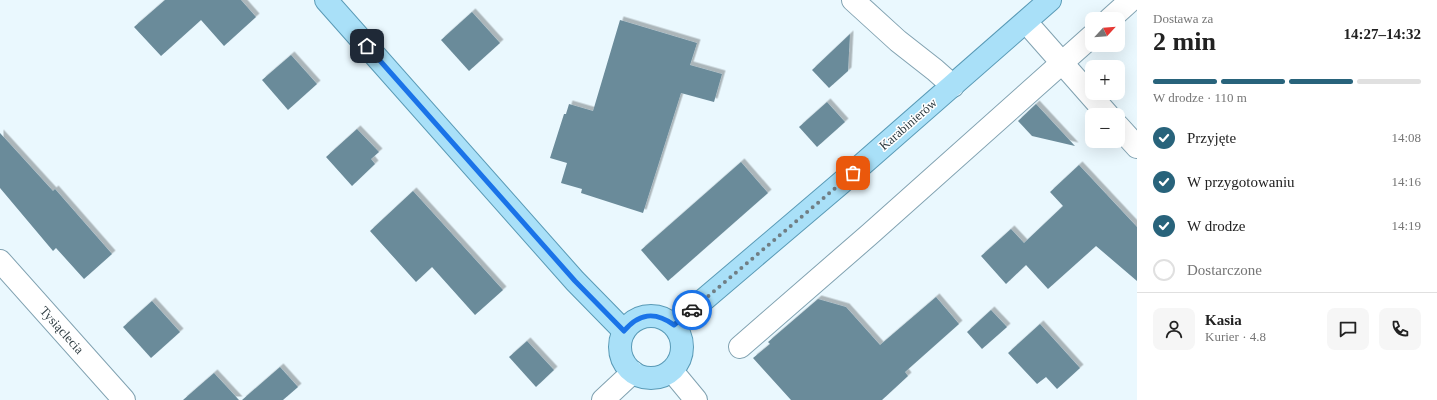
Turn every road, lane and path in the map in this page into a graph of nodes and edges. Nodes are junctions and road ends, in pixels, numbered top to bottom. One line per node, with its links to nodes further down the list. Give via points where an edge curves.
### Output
1 (326, 0): 15 (main road, via 575,281)
2 (853, 0): 9 (street)
3 (1050, 0): 6 (main road, Karabinierów)
4 (1130, 0): 5 (street)
5 (1117, 12)
6 (1026, 22): 8 (street); 9 (main road, Karabinierów)
7 (1085, 43): 8 (street)
8 (1063, 63): 10 (street); 16 (street)
9 (952, 86): 14 (main road, Karabinierów)
10 (1102, 108)
11 (1125, 134): 12 (street)
12 (1137, 147)
13 (0, 261): 19 (street, Tysiąclecia)
14 (674, 325): 15 (main road, via 666,319 648,316 634,320); 17 (main road, via 682,340 683,349)
15 (624, 331): 18 (main road, via 620,348 626,366)
16 (740, 347)
17 (672, 371): 18 (main road, via 656,378 640,376); 21 (street)
18 (633, 372): 20 (street)
19 (124, 400)
20 (603, 400)
21 (696, 400)

